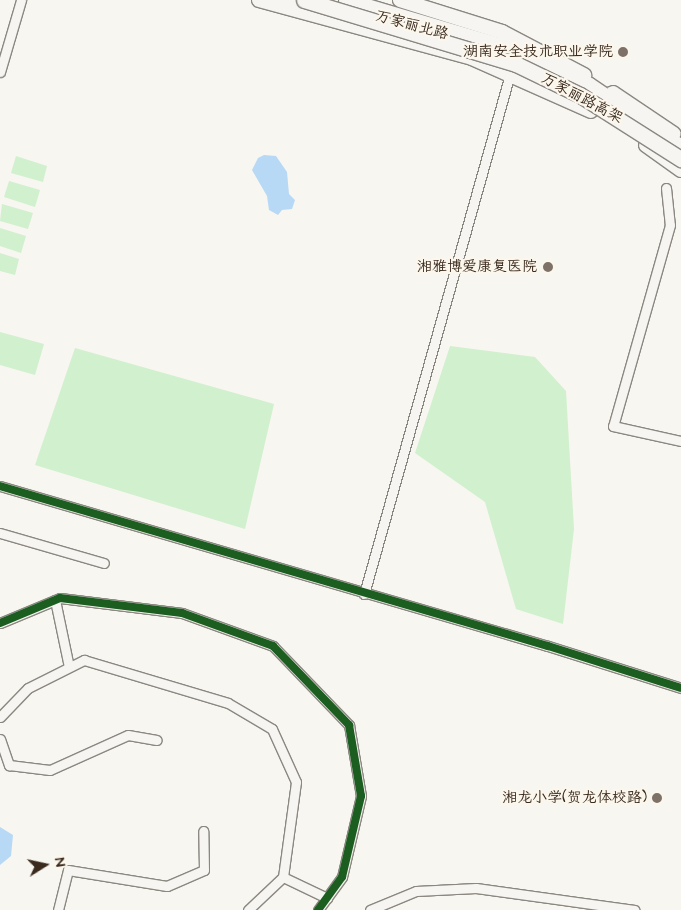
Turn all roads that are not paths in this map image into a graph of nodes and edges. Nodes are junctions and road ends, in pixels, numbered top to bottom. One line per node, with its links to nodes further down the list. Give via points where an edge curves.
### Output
1 (21, 0): 7 (street)
2 (259, 0): 8 (main road, 万家丽北路, via 472,58)
3 (277, 0): 8 (highway, bridge, via 473,54)
4 (304, 0): 11 (highway, 万家丽路高架, bridge, via 516,64 580,95)
5 (346, 0): 10 (highway, 万家丽路高架, via 528,54 589,85)
6 (400, 0): 9 (main road, 万家丽北路, via 510,36 596,82)
7 (0, 72)
8 (510, 74): 12 (main road, 万家丽北路, via 577,102); 18 (street)
9 (681, 138)
10 (681, 147)
11 (681, 159)
12 (681, 170)
13 (666, 188): 14 (street, via 670,224 613,426)
14 (681, 441)
15 (0, 486): 18 (street)
16 (0, 533): 17 (street)
17 (104, 563)
18 (364, 594): 22 (street)
19 (55, 600): 20 (street); 21 (street); 28 (street, via 182,613 273,646 349,725 361,796 342,877)
20 (0, 622)
21 (69, 667): 23 (street, via 28,688); 27 (street, via 84,660 228,703 272,729 296,782)
22 (681, 688)
23 (0, 717)
24 (0, 739): 25 (street, via 9,765 50,770 128,735)
25 (157, 740)
26 (203, 832): 29 (street, via 204,870 167,886 68,870)
27 (283, 877): 28 (street); 30 (street)
28 (327, 898): 31 (street)
29 (58, 910)
30 (248, 910)
31 (318, 910)
32 (370, 910): 33 (street, via 416,891 476,888)
33 (634, 910)

